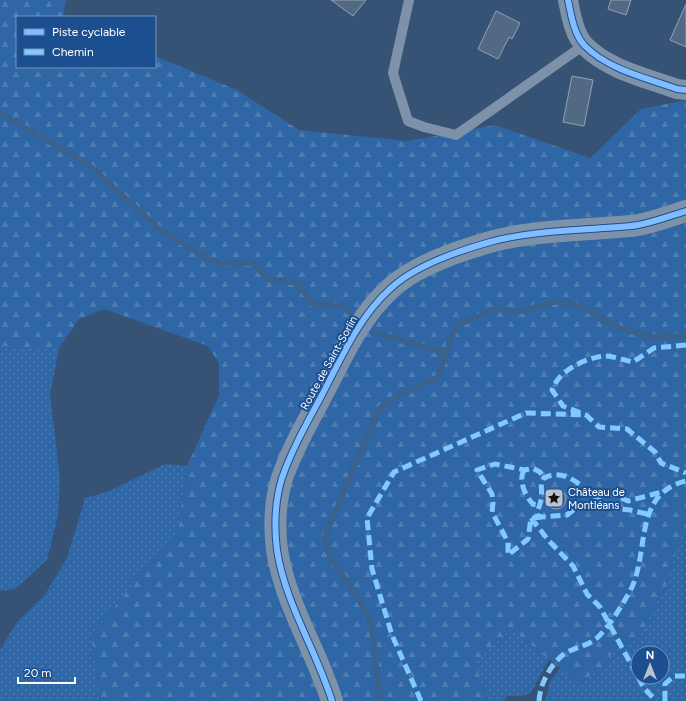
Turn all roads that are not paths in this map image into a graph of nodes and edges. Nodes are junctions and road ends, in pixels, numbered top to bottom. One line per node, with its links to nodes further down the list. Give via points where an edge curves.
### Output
1 (409, 0): 3 (lane, via 393,73 408,121 424,127 456,135)
2 (568, 0): 3 (street, via 576,31)
3 (584, 46): 4 (street, via 618,68)
4 (686, 90)
5 (686, 211): 6 (street, Route de Saint-Sorlin, via 638,225 542,233 491,241 449,255 414,272 391,287 374,305 353,336 305,427 283,477 276,503 277,549 284,583 316,655)
6 (332, 701)

